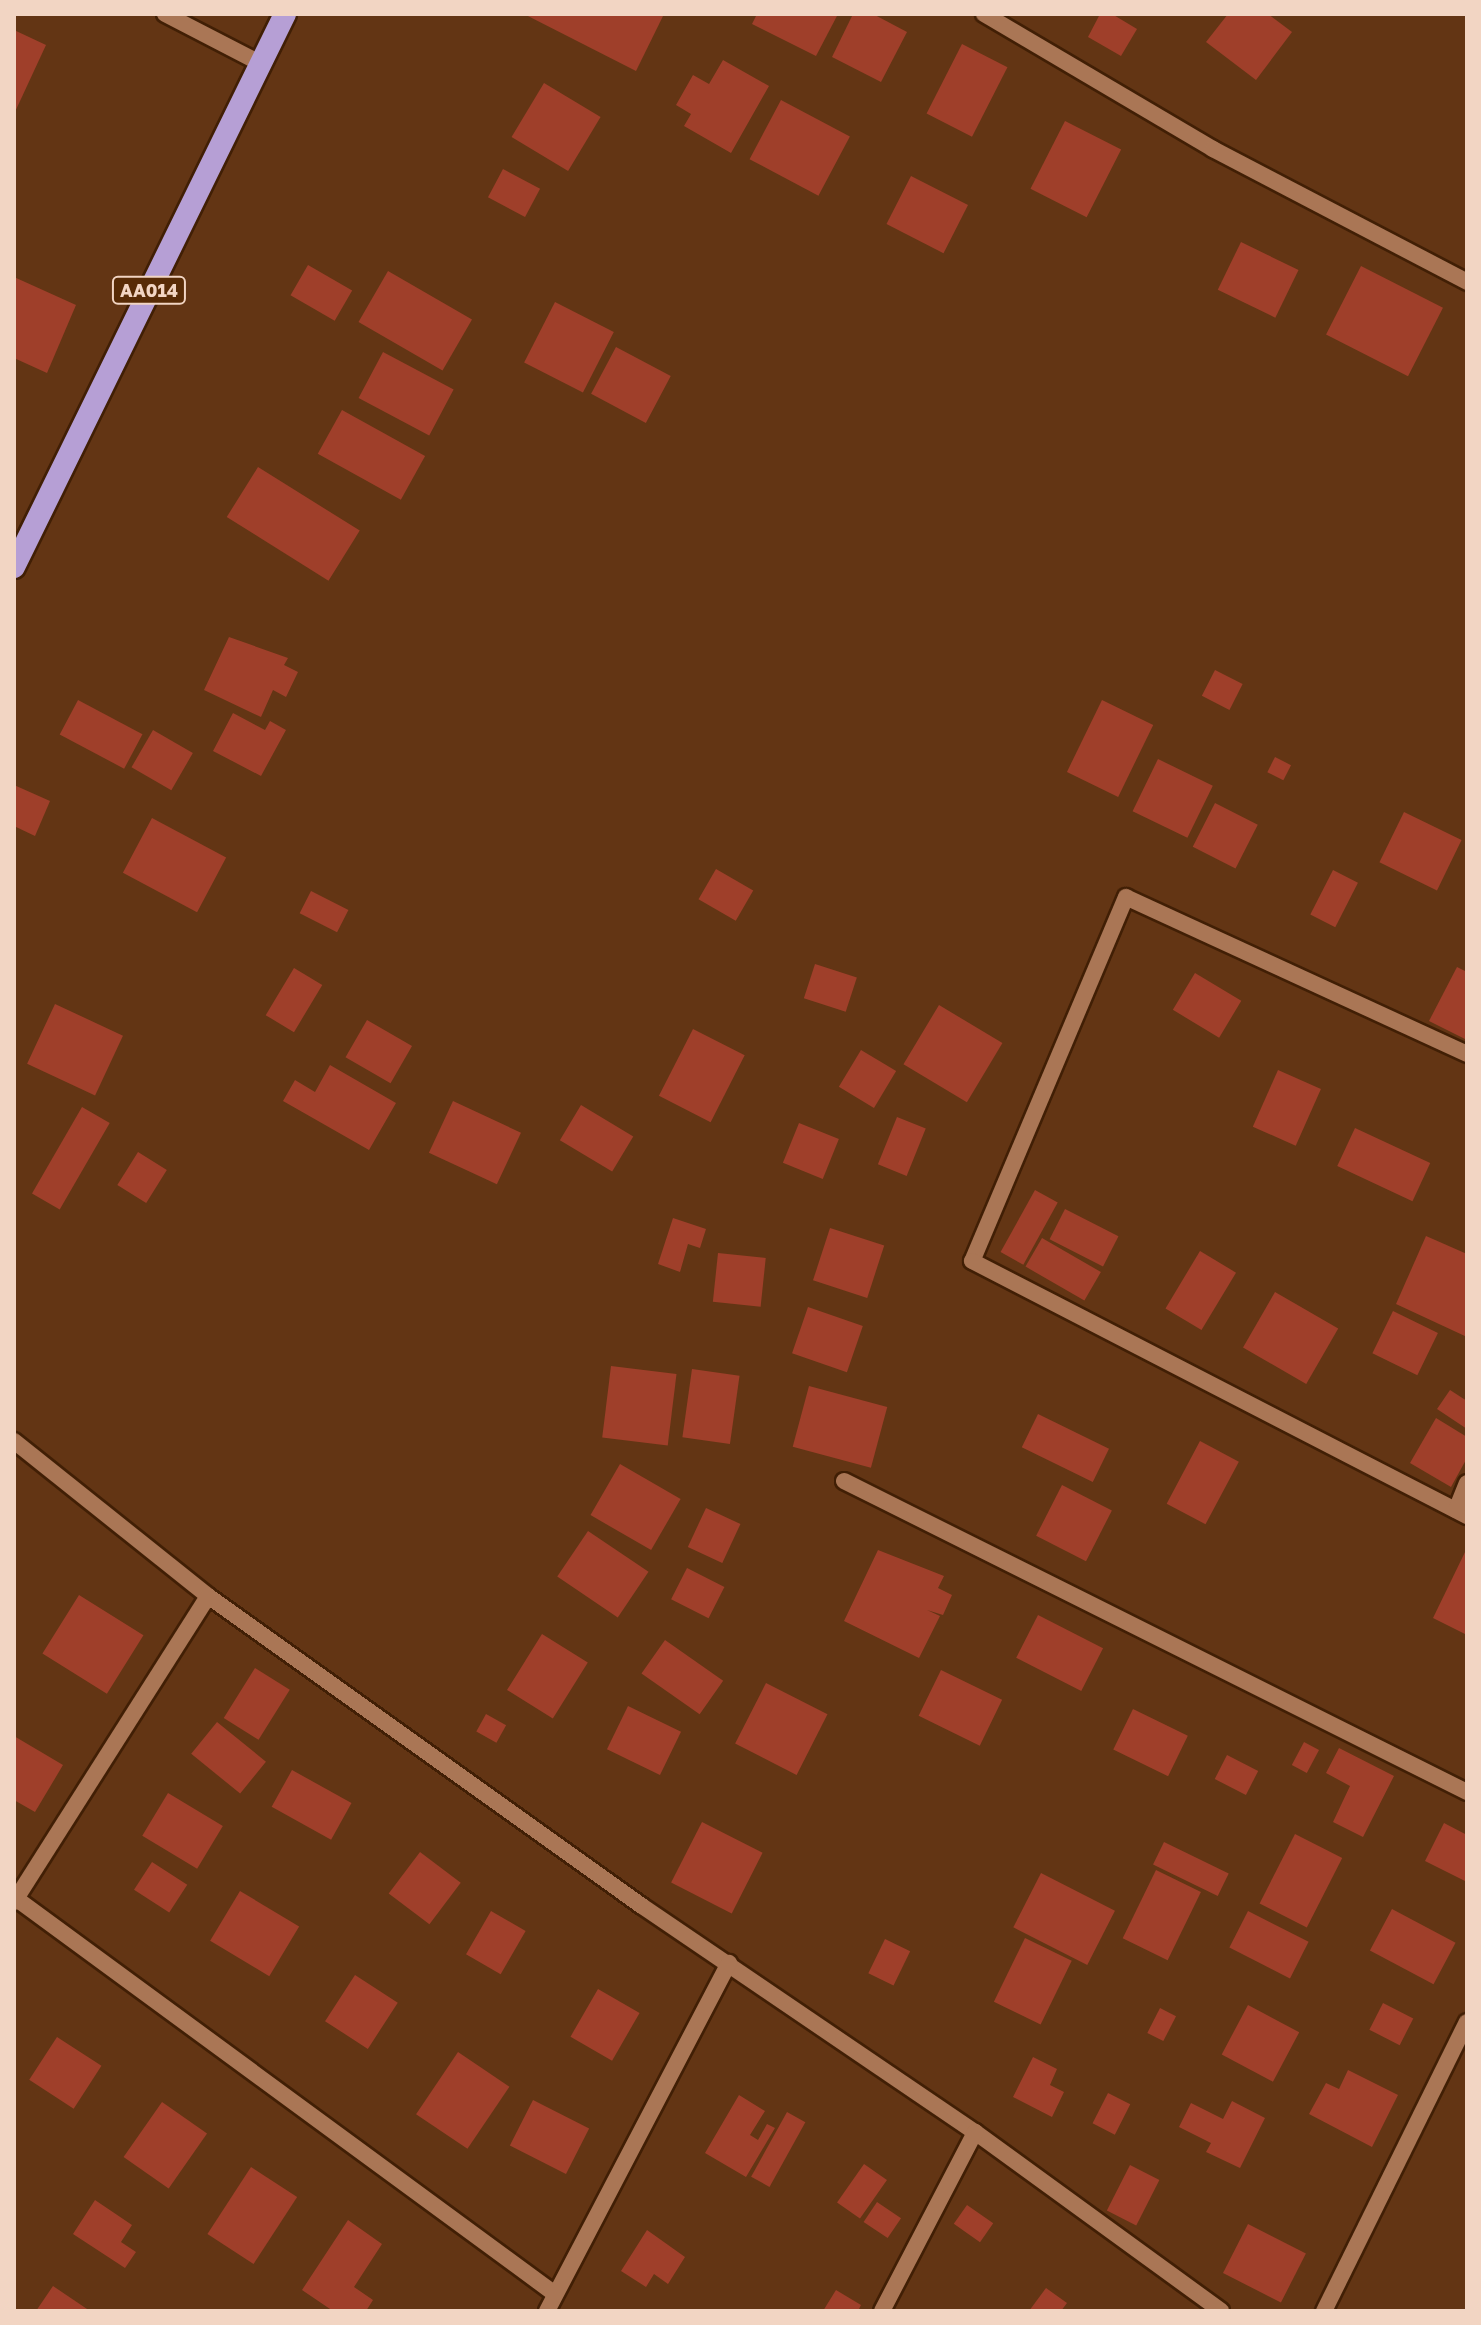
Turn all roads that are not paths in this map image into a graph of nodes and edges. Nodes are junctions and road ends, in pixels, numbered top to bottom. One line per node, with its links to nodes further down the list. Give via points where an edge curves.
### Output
1 (165, 14): 4 (street)
2 (285, 14): 4 (highway, AA014)
3 (984, 14): 5 (street, via 1213,149)
4 (260, 63): 6 (highway, AA014)
5 (1467, 282)
6 (14, 567)
7 (1467, 1054): 11 (street, via 1126,897 972,1261)
8 (14, 1441): 12 (street)
9 (844, 1481): 13 (street)
10 (1467, 1483): 11 (street)
11 (1461, 1513)
12 (208, 1596): 14 (street); 15 (street)
13 (1467, 1792)
14 (15, 1899): 18 (street)
15 (729, 1963): 17 (street); 18 (street)
16 (1467, 2022): 22 (street)
17 (975, 2132): 20 (street); 21 (street)
18 (555, 2294): 19 (street)
19 (547, 2311)
20 (882, 2311)
21 (1221, 2311)
22 (1324, 2311)

